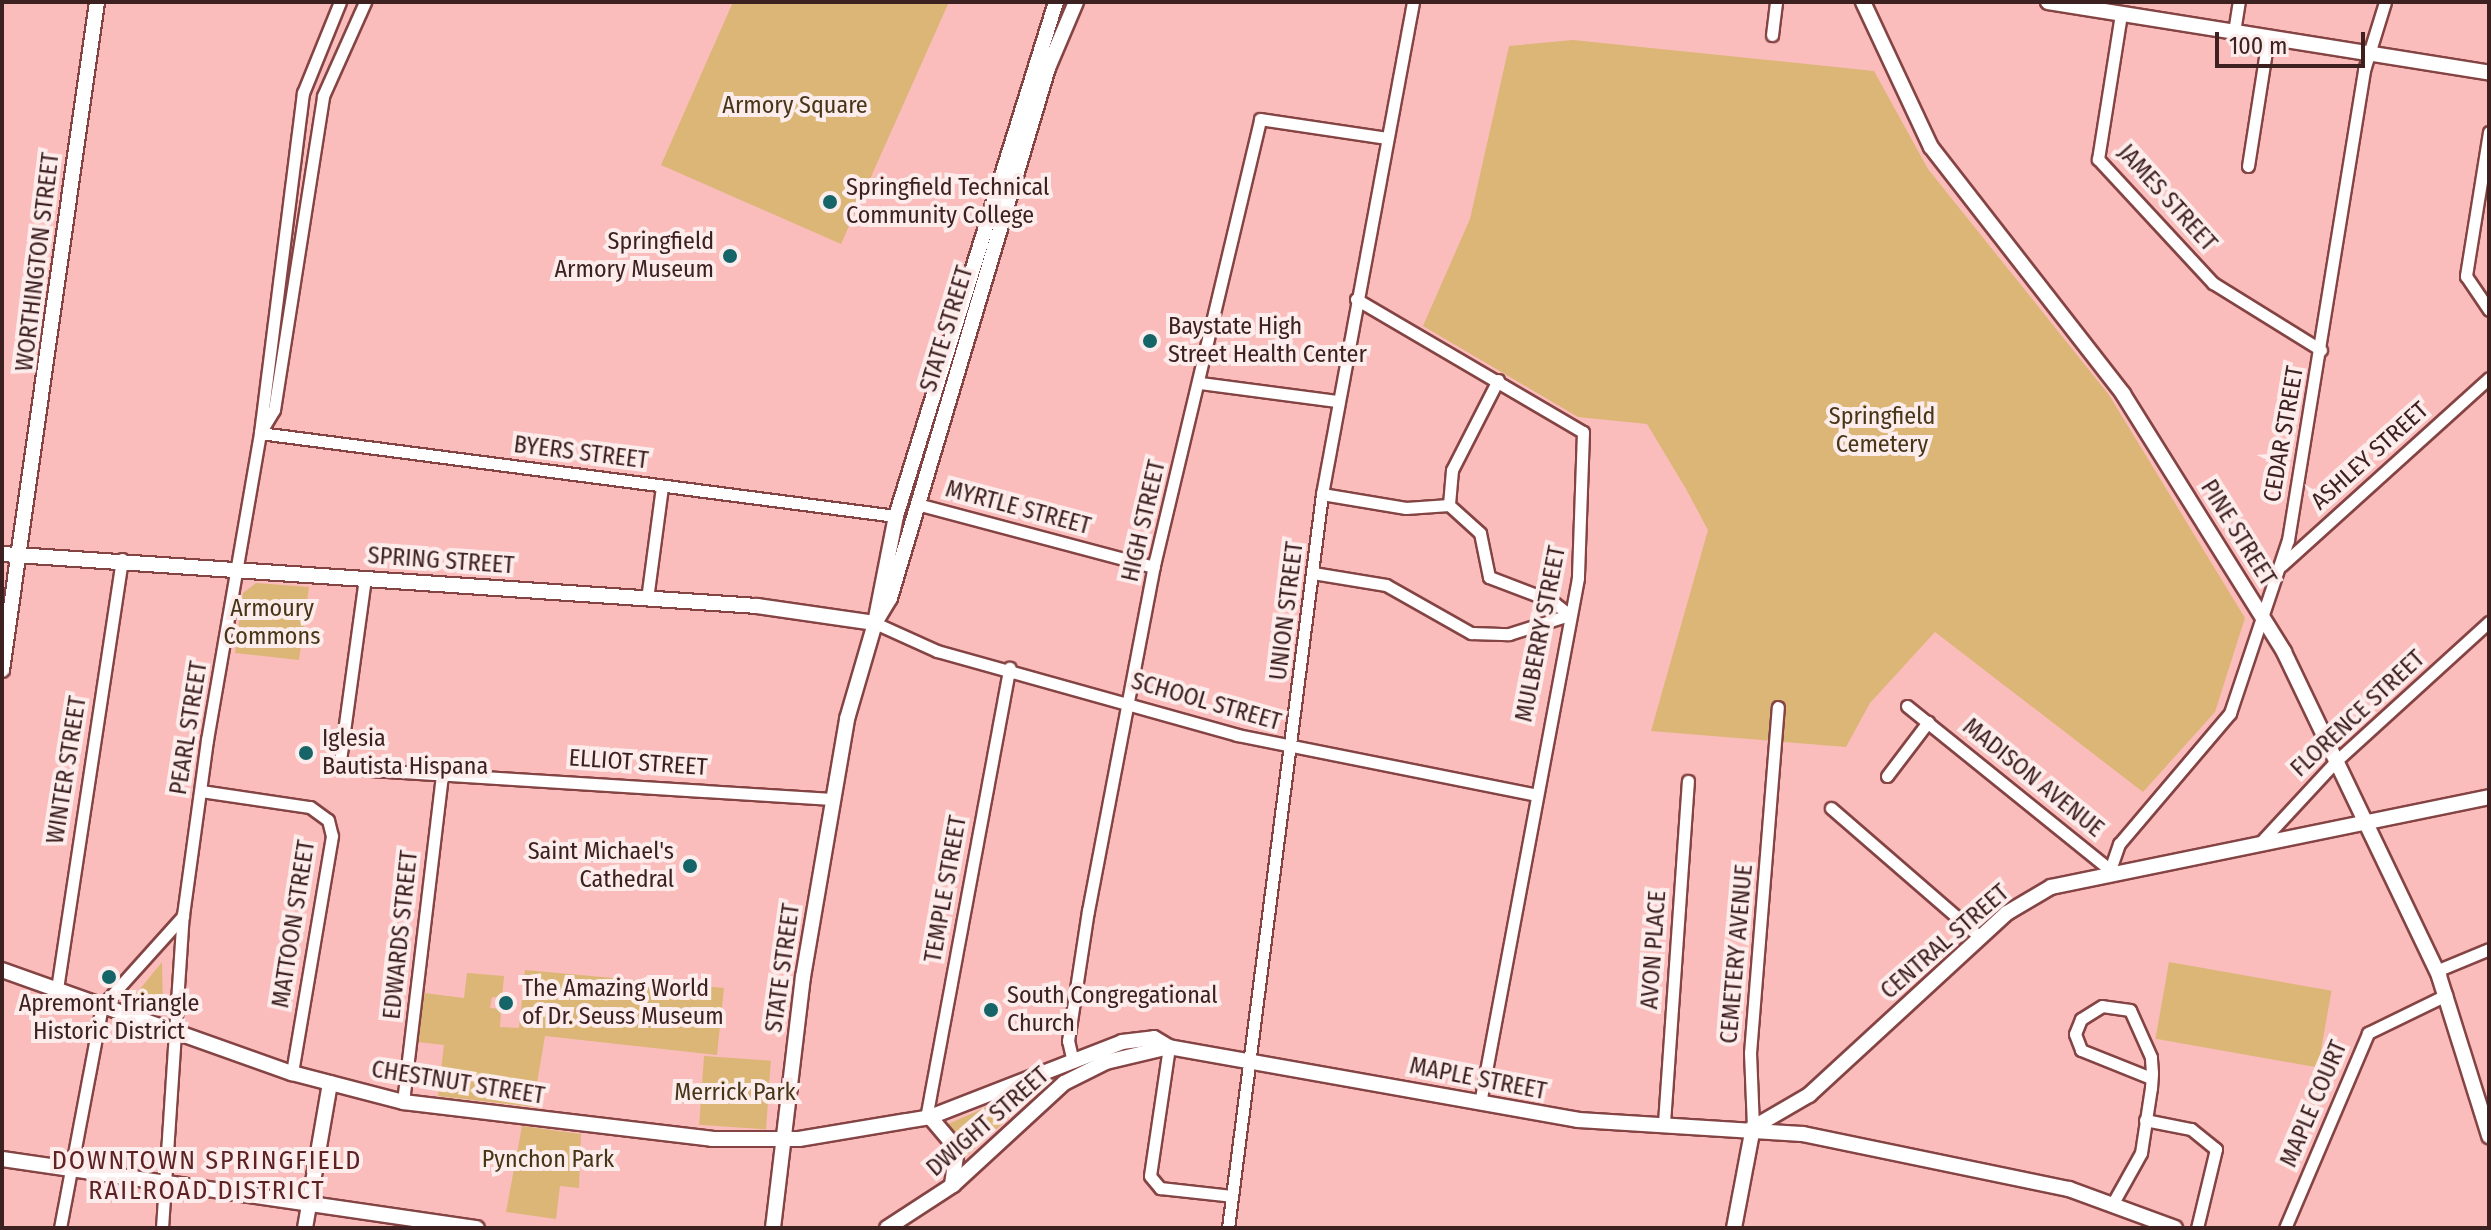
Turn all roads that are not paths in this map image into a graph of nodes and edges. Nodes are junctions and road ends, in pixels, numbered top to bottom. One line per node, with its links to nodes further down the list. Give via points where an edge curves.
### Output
1 (97, 2): 40 (main road, WORTHINGTON STREET)
2 (340, 2): 19 (street, PEARL STREET, via 307,76)
3 (365, 2): 20 (street, PEARL STREET, via 330,77)
4 (1056, 2): 38 (main road, STATE STREET)
5 (1076, 2): 36 (main road, STATE STREET, via 1048,68)
6 (1413, 2): 22 (street, UNION STREET)
7 (1776, 2): 15 (street)
8 (1863, 2): 49 (main road, PINE STREET, via 1931,147 2130,403)
9 (2048, 2): 12 (main road)
10 (2239, 2): 14 (street)
11 (2385, 2): 17 (street, CEDAR STREET)
12 (2077, 4): 13 (main road)
13 (2121, 14): 14 (main road); 28 (street, JAMES STREET, via 2098,159 2213,283)
14 (2234, 32): 16 (main road)
15 (1772, 35)
16 (2268, 38): 17 (main road); 23 (street)
17 (2369, 54): 18 (main road); 28 (street, CEDAR STREET)
18 (2489, 73)
19 (298, 126): 20 (street); 25 (street, PEARL STREET)
20 (317, 129): 26 (street, PEARL STREET)
21 (2489, 132): 27 (street, via 2466,276)
22 (1387, 138): 24 (street, UNION STREET); 31 (street, HIGH STREET, via 1260,119)
23 (2248, 166)
24 (1356, 299): 30 (street, MULBERRY STREET); 32 (street, UNION STREET)
25 (271, 307): 26 (street); 33 (street, PEARL STREET)
26 (290, 309): 33 (street, PEARL STREET, via 274,410)
27 (2489, 310)
28 (2321, 350): 43 (street, CEDAR STREET)
29 (2489, 378): 43 (street, ASHLEY STREET)
30 (1498, 380): 37 (street, via 1452,470); 48 (street, MULBERRY STREET, via 1583,432 1580,556)
31 (1200, 383): 32 (street); 42 (street, HIGH STREET)
32 (1337, 401): 35 (street, UNION STREET)
33 (260, 433): 34 (street, BYERS STREET); 44 (street, PEARL STREET)
34 (662, 486): 38 (street, BYERS STREET); 47 (street)
35 (1322, 494): 37 (street, via 1406,508); 45 (street, UNION STREET)
36 (917, 504): 42 (street, MYRTLE STREET); 51 (main road, STATE STREET, via 890,598)
37 (1449, 505): 48 (street, via 1480,533 1489,577 1552,601)
38 (896, 516): 51 (main road, STATE STREET)
39 (2, 554): 40 (main road, SPRING STREET)
40 (21, 555): 41 (main road, SPRING STREET); 52 (main road, WORTHINGTON STREET)
41 (122, 559): 44 (main road, SPRING STREET); 76 (street, WINTER STREET)
42 (1154, 567): 54 (street, HIGH STREET)
43 (2280, 567): 49 (street, CEDAR STREET)
44 (236, 569): 46 (main road, SPRING STREET); 63 (street, PEARL STREET)
45 (1313, 573): 48 (street, via 1386,585 1471,633 1509,634); 58 (street, UNION STREET)
46 (365, 578): 47 (main road, SPRING STREET); 60 (street, ELLIOT STREET, via 339,768)
47 (647, 599): 51 (main road, SPRING STREET, via 833,613)
48 (1569, 615): 64 (street, MULBERRY STREET)
49 (2264, 618): 59 (main road, PINE STREET); 70 (street, CEDAR STREET, via 2230,713 2119,844)
50 (2489, 622): 59 (street, FLORENCE STREET)
51 (875, 623): 53 (street, SCHOOL STREET, via 937,651); 66 (main road, STATE STREET)
52 (3, 661)
53 (1009, 668): 54 (street, SCHOOL STREET); 88 (street, TEMPLE STREET)
54 (1131, 704): 58 (street, SCHOOL STREET); 82 (street, HIGH STREET, via 1088,911 1068,1041)
55 (1907, 706): 57 (street, MADISON AVENUE)
56 (1778, 707): 91 (street, CEMETERY AVENUE, via 1750,1053)
57 (1928, 722): 61 (street, MADISON AVENUE); 70 (street, MADISON AVENUE)
58 (1290, 748): 64 (street, SCHOOL STREET); 81 (street, UNION STREET)
59 (2336, 761): 68 (main road, PINE STREET); 69 (street, FLORENCE STREET)
60 (442, 773): 66 (street, ELLIOT STREET); 86 (street, EDWARDS STREET)
61 (1887, 776)
62 (1688, 781): 90 (street, AVON PLACE)
63 (201, 791): 71 (street, PEARL STREET); 83 (street, MATTOON STREET, via 310,807 328,820 332,836)
64 (1533, 794): 87 (street, MULBERRY STREET)
65 (2489, 797): 68 (main road, CENTRAL STREET)
66 (832, 799): 93 (main road, STATE STREET)
67 (1831, 808): 72 (street)
68 (2365, 821): 69 (main road, CENTRAL STREET); 75 (main road, PINE STREET)
69 (2261, 842): 70 (main road, CENTRAL STREET)
70 (2110, 870): 72 (main road, CENTRAL STREET, via 2031,897)
71 (183, 915): 78 (street); 79 (street, PEARL STREET)
72 (1980, 937): 91 (main road, CENTRAL STREET, via 1809,1095)
73 (2489, 949): 75 (street)
74 (2, 970): 76 (main road, CHESTNUT STREET)
75 (2436, 971): 77 (main road, PINE STREET)
76 (57, 989): 78 (main road, CHESTNUT STREET)
77 (2446, 995): 92 (main road, PINE STREET); 111 (street, MAPLE COURT, via 2368,1033)
78 (102, 1006): 79 (main road, CHESTNUT STREET); 95 (street)
79 (176, 1031): 83 (main road, CHESTNUT STREET); 96 (street, PEARL STREET)
80 (1169, 1047): 81 (main road, MAPLE STREET); 82 (main road, MAPLE STREET, via 1135,1040); 97 (main road, DWIGHT STREET, via 1106,1062 1064,1083); 98 (street, via 1150,1176 1160,1188)
81 (1249, 1060): 87 (main road, MAPLE STREET); 98 (street, UNION STREET)
82 (1073, 1062): 88 (main road, MAPLE STREET)
83 (292, 1073): 85 (main road, CHESTNUT STREET)
84 (2151, 1078): 84 (street, via 2146,1035 2134,1014 2107,1005 2081,1019 2075,1034 2081,1050); 89 (street)
85 (330, 1083): 86 (main road, CHESTNUT STREET); 100 (main road)
86 (403, 1102): 93 (main road, CHESTNUT STREET, via 691,1137)
87 (1480, 1103): 90 (main road, MAPLE STREET, via 1578,1120)
88 (928, 1117): 93 (main road, MAPLE STREET); 97 (main road, via 957,1149)
89 (2145, 1120): 99 (street, via 2138,1161); 110 (street, via 2210,1138 2217,1159)
90 (1664, 1123): 91 (main road, MAPLE STREET)
91 (1753, 1127): 99 (main road, MAPLE STREET, via 1970,1166); 108 (main road)
92 (2489, 1136)
93 (783, 1141): 105 (main road, STATE STREET)
94 (2, 1159): 95 (main road)
95 (71, 1168): 96 (main road); 101 (street)
96 (170, 1182): 100 (main road); 102 (street, PEARL STREET)
97 (950, 1187): 106 (main road, DWIGHT STREET)
98 (1232, 1196): 107 (street, UNION STREET)
99 (2113, 1203): 109 (main road, MAPLE STREET)
100 (310, 1205): 103 (main road); 104 (main road)
101 (60, 1228)
102 (162, 1228)
103 (305, 1228)
104 (477, 1228)
105 (773, 1228)
106 (887, 1228)
107 (1228, 1228)
108 (1734, 1228)
109 (2175, 1228)
110 (2197, 1228)
111 (2285, 1228)

